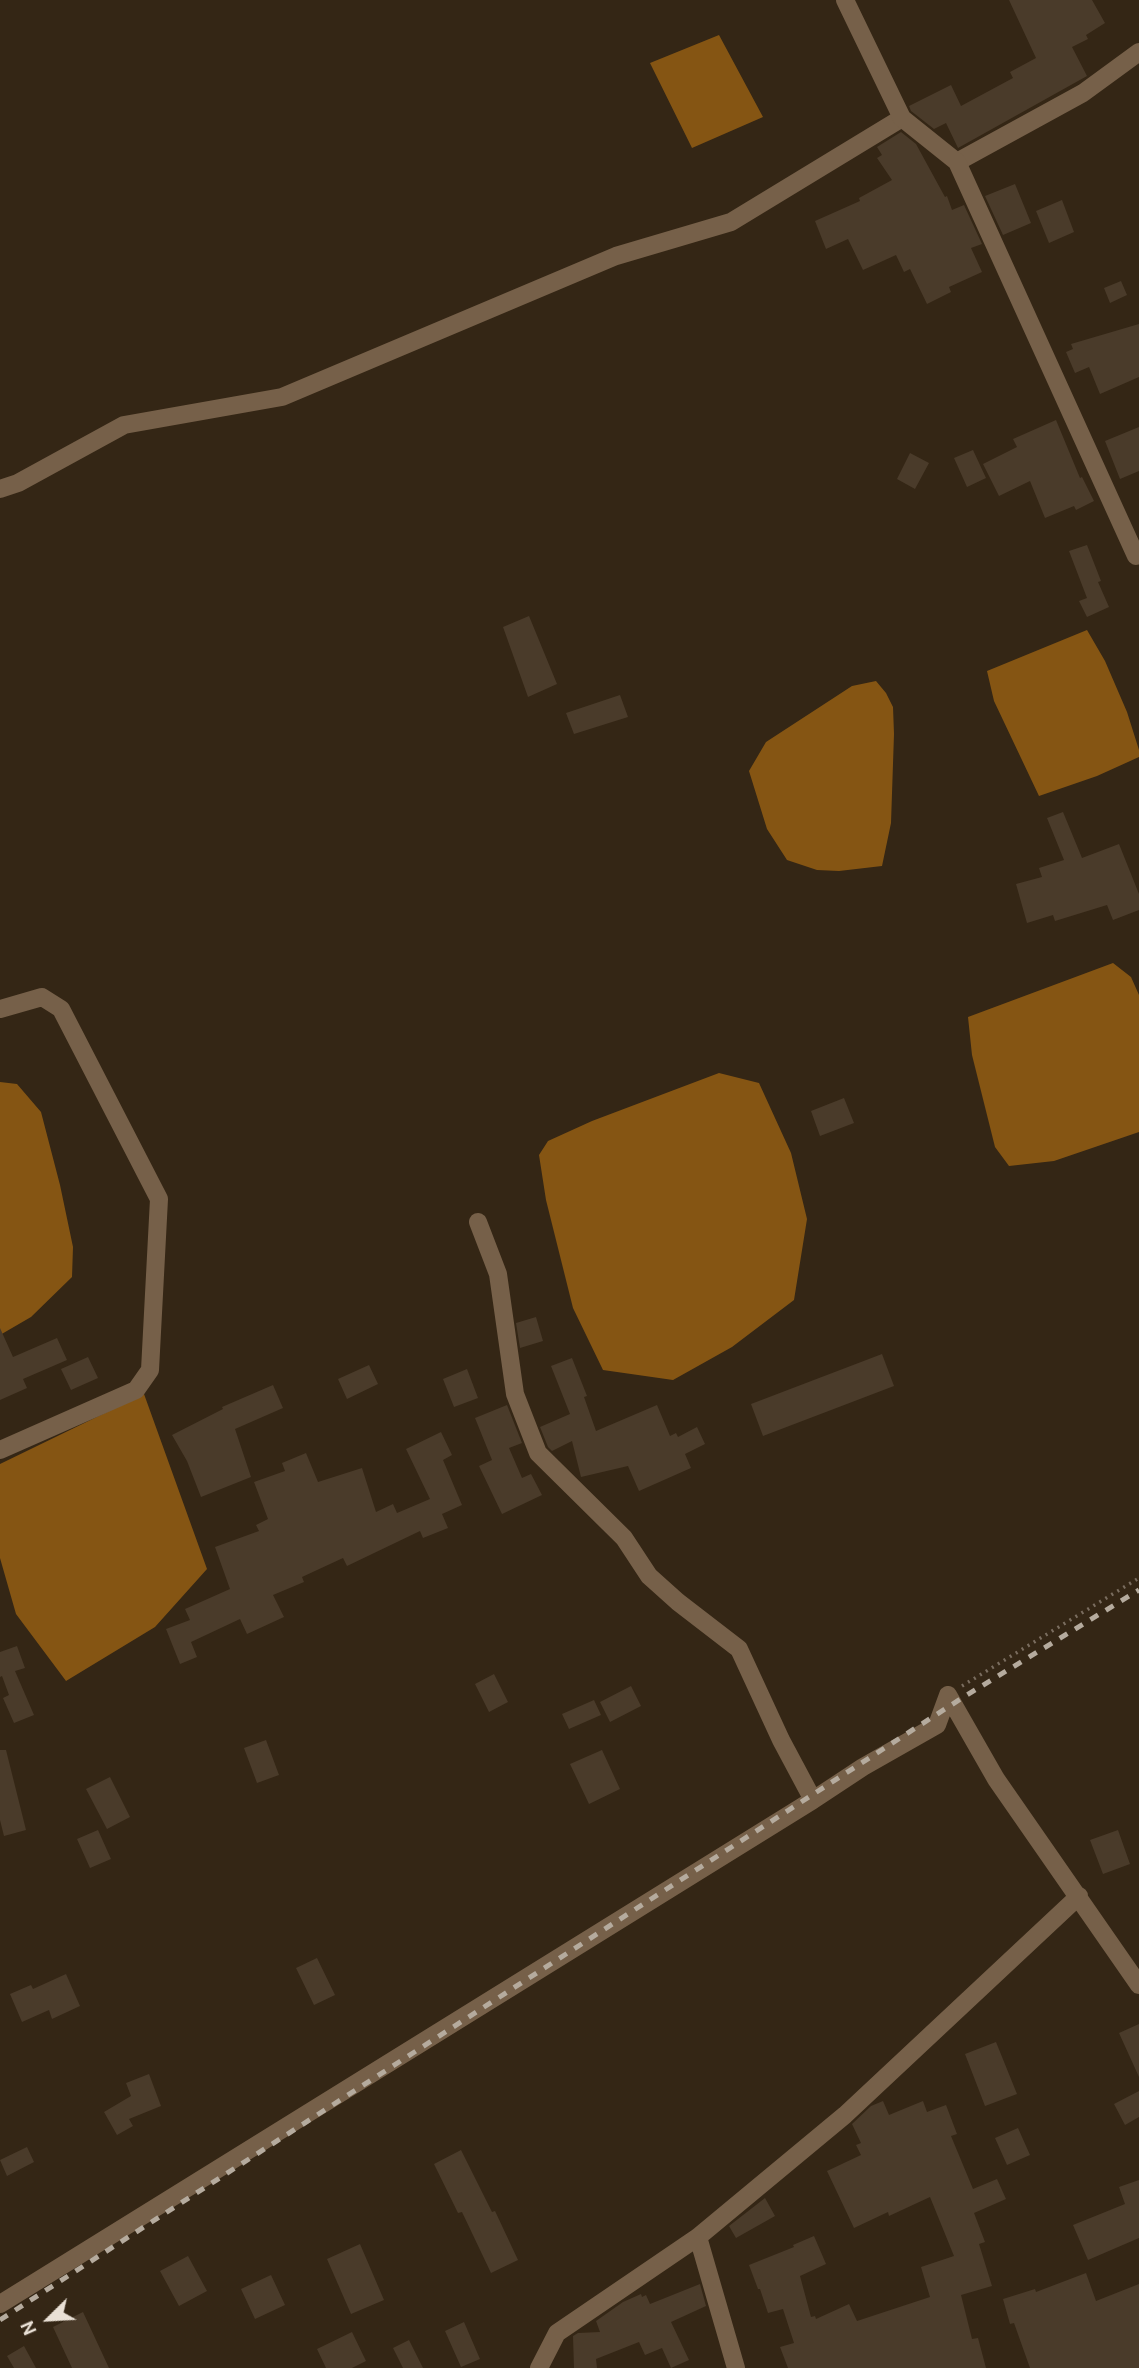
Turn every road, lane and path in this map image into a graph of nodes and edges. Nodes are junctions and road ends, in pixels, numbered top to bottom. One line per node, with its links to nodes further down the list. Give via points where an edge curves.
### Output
1 (845, 0): 3 (street)
2 (1139, 52): 4 (street, via 1083,93)
3 (902, 118): 4 (street); 5 (street, via 731,222 616,256 282,397 124,425 18,484)
4 (957, 162): 6 (street)
5 (0, 489)
6 (1139, 555)
7 (0, 1009): 9 (street, via 42,997 61,1009 159,1199 150,1370 136,1390)
8 (478, 1222): 12 (street, via 498,1274 514,1394 538,1453 624,1538 649,1576 739,1649)
9 (0, 1450)
10 (1139, 1578): 11 (path)
11 (948, 1695): 12 (street, via 937,1726); 13 (street, via 996,1779)
12 (813, 1800): 16 (street)
13 (1079, 1896): 14 (street); 15 (street, via 845,2115)
14 (1139, 1985)
15 (698, 2237): 17 (street, via 557,2333); 18 (street)
16 (0, 2304)
17 (539, 2368)
18 (736, 2368)

